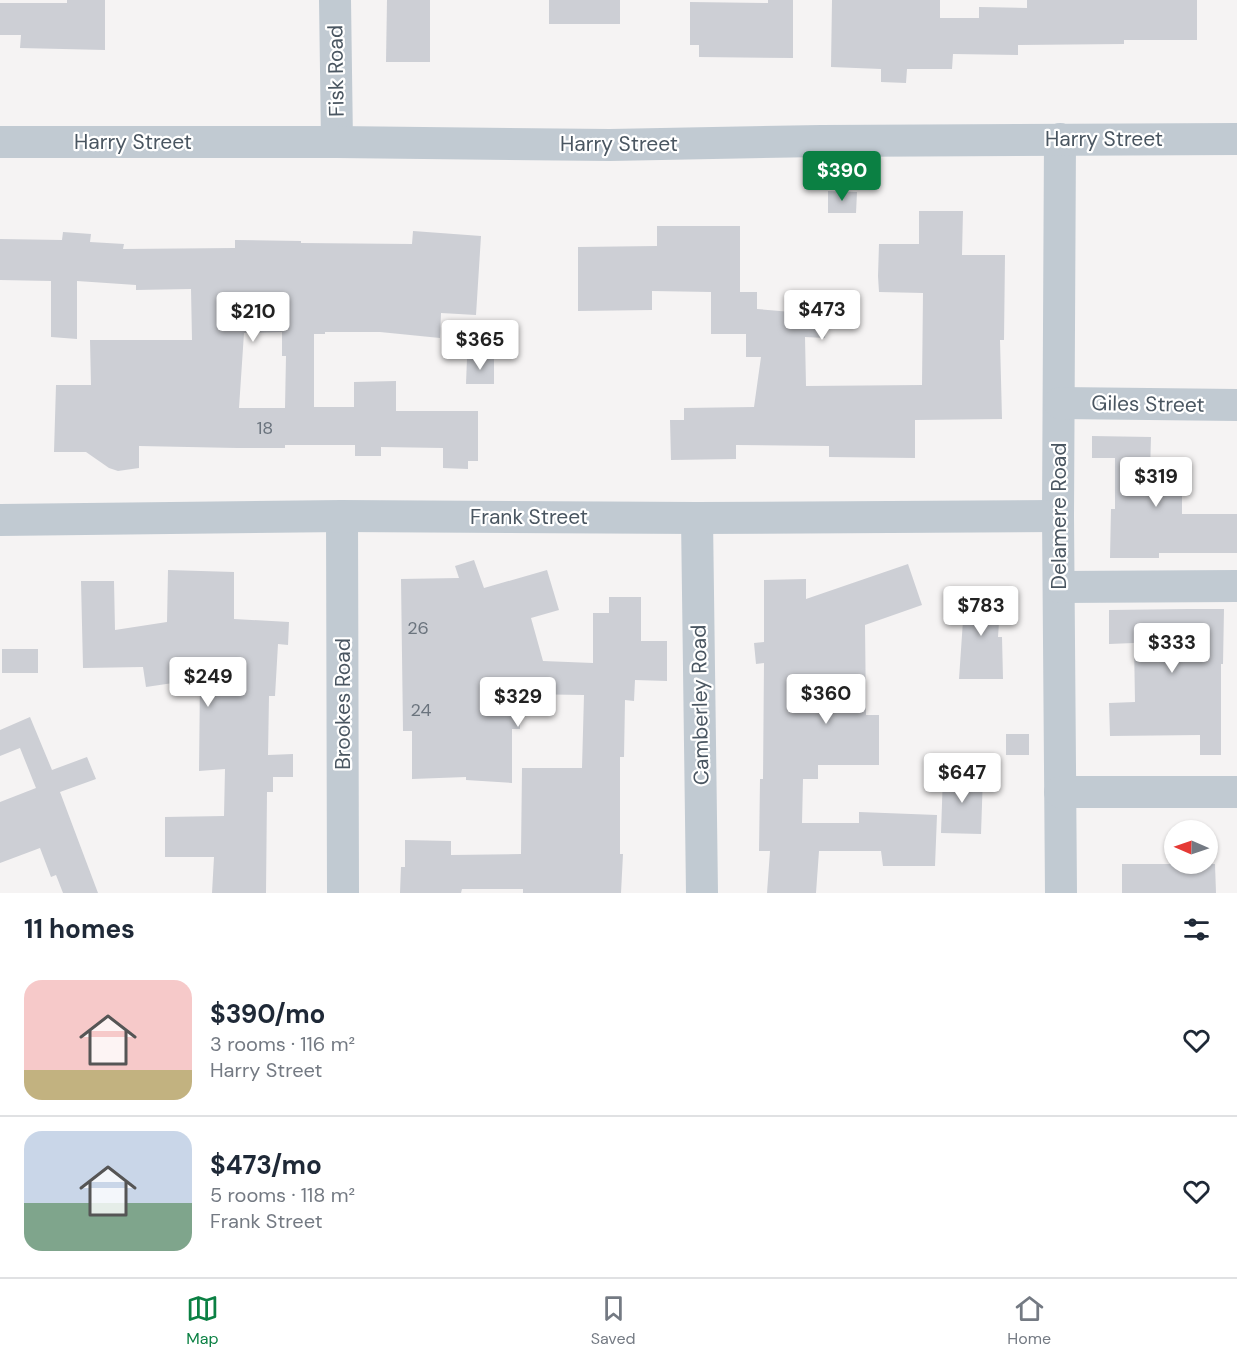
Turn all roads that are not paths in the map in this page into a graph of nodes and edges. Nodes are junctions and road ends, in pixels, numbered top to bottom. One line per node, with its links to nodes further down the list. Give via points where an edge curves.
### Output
1 (335, 0): 5 (street, Fisk Road)
2 (1060, 139): 3 (street, Harry Street); 5 (street, Harry Street, via 610,145); 6 (street, Delamere Road)
3 (1237, 139)
4 (0, 142): 5 (street, Harry Street)
5 (337, 142)
6 (1060, 404): 7 (street, Giles Street); 9 (street, Delamere Road)
7 (1237, 405)
8 (342, 516): 10 (street, Frank Street); 11 (street, Frank Street); 16 (street, Brookes Road)
9 (1058, 516): 10 (street, Frank Street); 13 (street, Delamere Road)
10 (697, 518): 17 (street, Camberley Road)
11 (0, 520)
12 (1237, 586): 13 (street)
13 (1059, 587): 14 (street, Delamere Road)
14 (1060, 792): 15 (street); 18 (street, Delamere Road)
15 (1237, 792)
16 (343, 893)
17 (702, 893)
18 (1061, 893)

